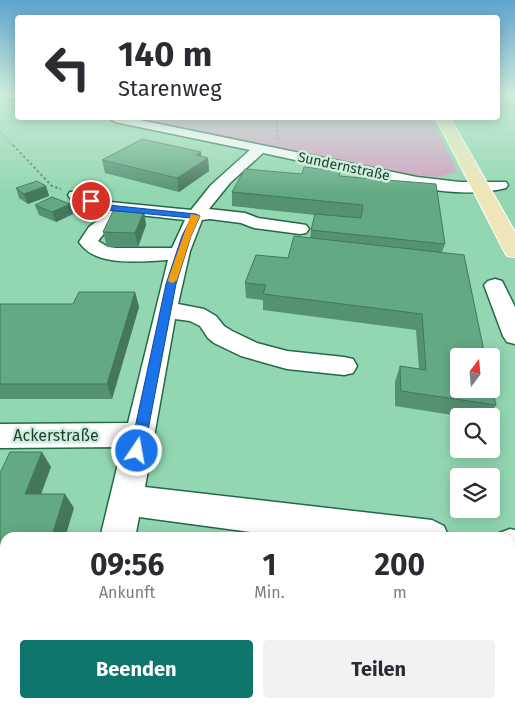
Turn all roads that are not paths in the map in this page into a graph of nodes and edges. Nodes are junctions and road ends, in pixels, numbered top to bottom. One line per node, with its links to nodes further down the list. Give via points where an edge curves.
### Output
1 (159, 127): 3 (street, Sundernstraße)
2 (450, 127): 4 (main road)
3 (269, 150): 4 (street, Sundernstraße, via 426,182 454,186); 7 (street, via 206,200)
4 (493, 185): 9 (main road)
5 (76, 195): 6 (street, via 107,207)
6 (127, 209): 7 (street); 10 (street, via 92,235 88,242 91,248 116,254)
7 (196, 216): 8 (street, via 210,214 245,218 254,223); 10 (street)
8 (300, 229)
9 (515, 250)
10 (181, 254): 12 (street)
11 (495, 285): 13 (street)
12 (166, 310): 14 (street, via 196,314 223,337 250,350 287,360); 15 (street)
13 (515, 336)
14 (344, 366)
15 (141, 435): 16 (street, Ackerstraße); 17 (street)
16 (0, 436)
17 (126, 500): 18 (street); 19 (street)
18 (118, 532)
19 (384, 532)

